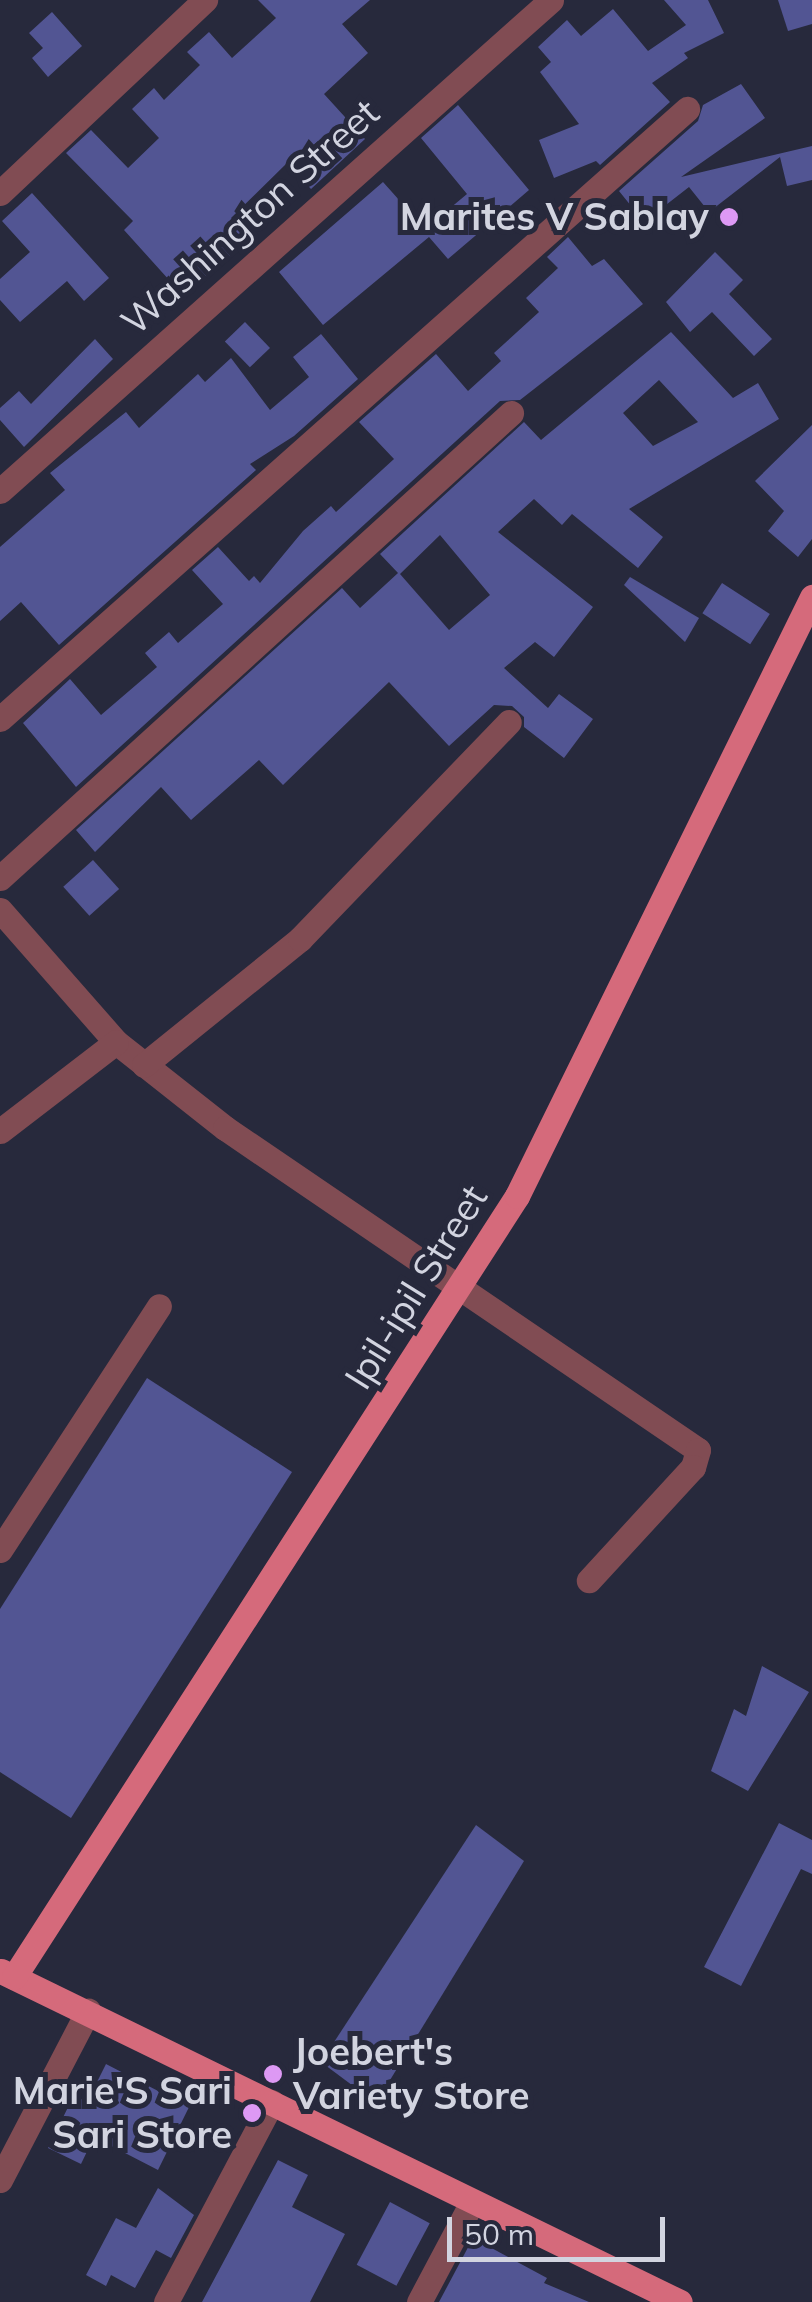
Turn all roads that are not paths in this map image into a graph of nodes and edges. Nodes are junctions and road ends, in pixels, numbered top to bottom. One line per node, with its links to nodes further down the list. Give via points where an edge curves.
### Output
1 (205, 0): 4 (street)
2 (550, 0): 6 (street, Washington Street)
3 (688, 109): 8 (street)
4 (0, 193)
5 (511, 413): 10 (street)
6 (0, 491)
7 (812, 597): 15 (main road, Ipil-ipil Street, via 518,1196)
8 (0, 720)
9 (508, 722): 13 (street, via 300,938)
10 (0, 878)
11 (0, 910): 12 (street)
12 (116, 1042): 13 (street); 14 (street)
13 (144, 1065): 15 (street)
14 (0, 1131)
15 (462, 1290): 18 (street, via 698,1450 694,1467); 19 (main road, Ipil-ipil Street)
16 (159, 1306): 17 (street)
17 (0, 1550)
18 (589, 1580)
19 (7, 1974): 20 (main road)
20 (88, 2011): 21 (main road); 22 (street)
21 (272, 2102): 23 (main road); 24 (street)
22 (0, 2180)
23 (471, 2204): 25 (street); 26 (main road)
24 (166, 2302)
25 (419, 2302)
26 (678, 2302)

